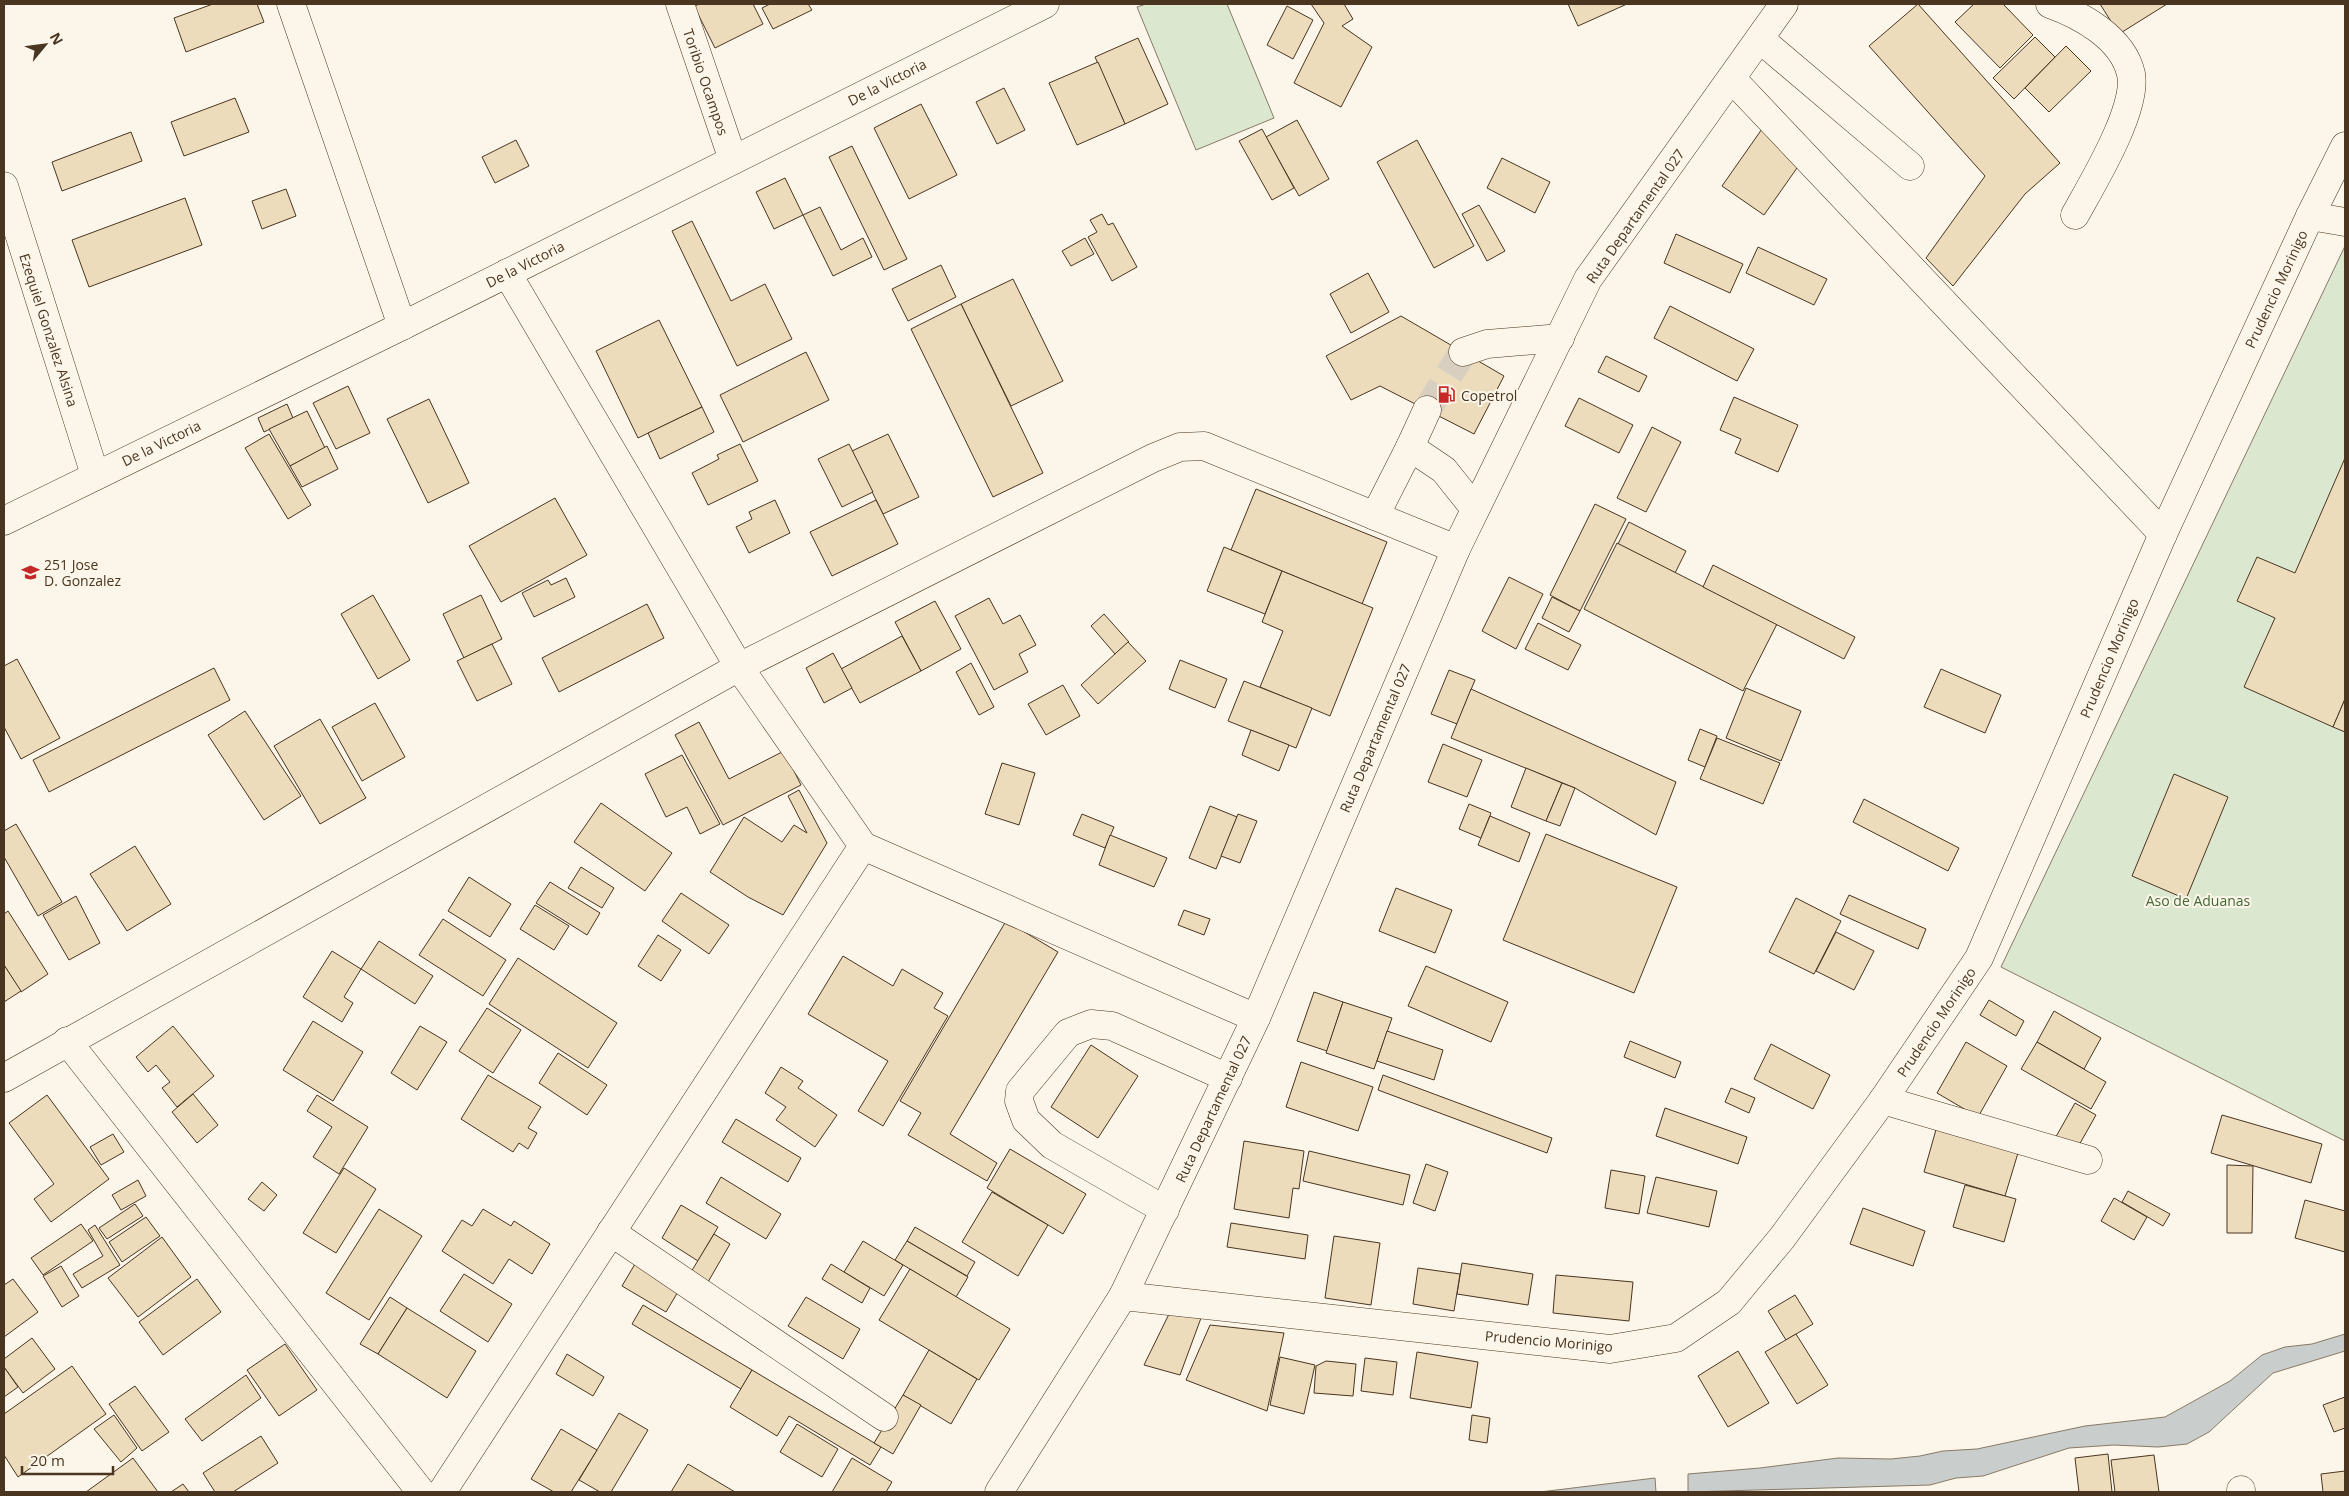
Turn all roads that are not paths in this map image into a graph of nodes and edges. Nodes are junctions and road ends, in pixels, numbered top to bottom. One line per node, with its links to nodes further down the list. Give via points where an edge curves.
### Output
1 (291, 4): 17 (street)
2 (680, 4): 10 (street, Toribio Ocampos)
3 (1044, 4): 6 (street, De la Victoria)
4 (1784, 4): 7 (street, Ruta Departamental 027)
5 (2050, 4): 13 (street, via 2070,11 2122,49 2131,75 2128,103 2114,144)
6 (1012, 11): 10 (street, De la Victoria)
7 (1760, 39): 8 (street, Ruta Departamental 027); 11 (street)
8 (1732, 79): 18 (street, Ruta Departamental 027, via 1588,279); 26 (street)
9 (2345, 146): 14 (street, Prudencio Morinigo)
10 (732, 160): 16 (street, De la Victoria)
11 (1910, 166)
12 (4, 186): 22 (street, Ezequiel Gonzalez Alsina)
13 (2075, 216)
14 (2310, 216): 15 (street); 26 (street, Prudencio Morinigo)
15 (2345, 222)
16 (507, 273): 17 (street, De la Victoria); 28 (street)
17 (402, 326): 22 (street, De la Victoria)
18 (1560, 338): 19 (street, via 1487,344); 23 (street, Ruta Departamental 027)
19 (1463, 352)
20 (1427, 410): 21 (street)
21 (1410, 447): 23 (street, via 1444,470); 24 (street)
22 (95, 475): 25 (street, De la Victoria)
23 (1475, 510): 27 (street, Ruta Departamental 027)
24 (1375, 516): 27 (street); 28 (street, via 1204,446 1180,447)
25 (4, 521)
26 (2163, 534): 34 (street, Prudencio Morinigo, via 1979,958)
27 (1456, 549): 30 (street, Ruta Departamental 027)
28 (739, 667): 29 (street); 31 (street)
29 (863, 846): 30 (street); 37 (street)
30 (1256, 1018): 33 (street, Ruta Departamental 027)
31 (67, 1041): 32 (street); 40 (street)
32 (4, 1078)
33 (1228, 1078): 36 (street, Ruta Departamental 027); 36 (street, via 1112,1026 1090,1024 1068,1033 1020,1091 1019,1101 1026,1120 1052,1145)
34 (1883, 1100): 35 (street); 38 (street, Prudencio Morinigo, via 1782,1238 1729,1302 1676,1338 1610,1349)
35 (2088, 1160)
36 (1165, 1210): 38 (street, Ruta Departamental 027)
37 (611, 1232): 39 (street); 41 (street)
38 (1123, 1296): 42 (street, Ruta Departamental 027)
39 (884, 1417)
40 (421, 1492)
41 (442, 1492)
42 (999, 1492)

